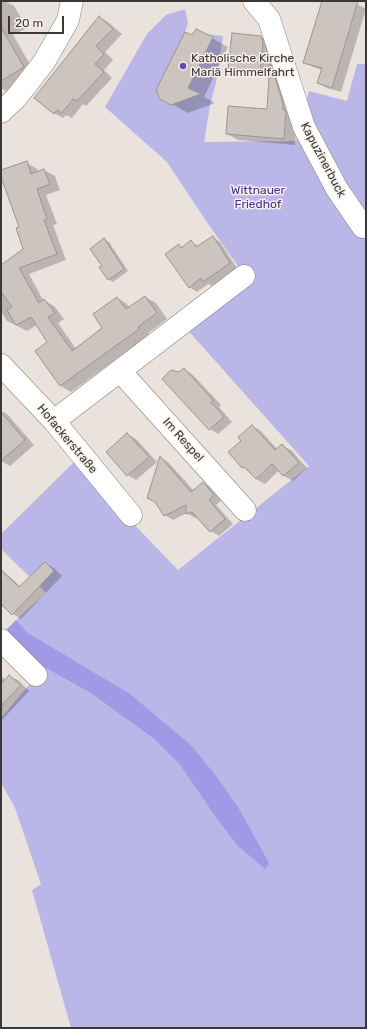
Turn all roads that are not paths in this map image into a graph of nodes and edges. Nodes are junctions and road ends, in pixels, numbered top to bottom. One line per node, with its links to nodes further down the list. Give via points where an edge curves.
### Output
1 (72, 1): 3 (street, via 68,20 44,62 16,98)
2 (254, 1): 4 (street, Kapuzinerbuck, via 269,19 304,127 337,189)
3 (1, 112)
4 (363, 227)
5 (244, 276): 7 (street)
6 (1, 364): 8 (street, Hofackerstraße)
7 (120, 371): 8 (street); 9 (street, Im Respel)
8 (54, 421): 10 (street, Hofackerstraße)
9 (245, 510)
10 (131, 515)
11 (1, 640): 12 (street)
12 (36, 675)

